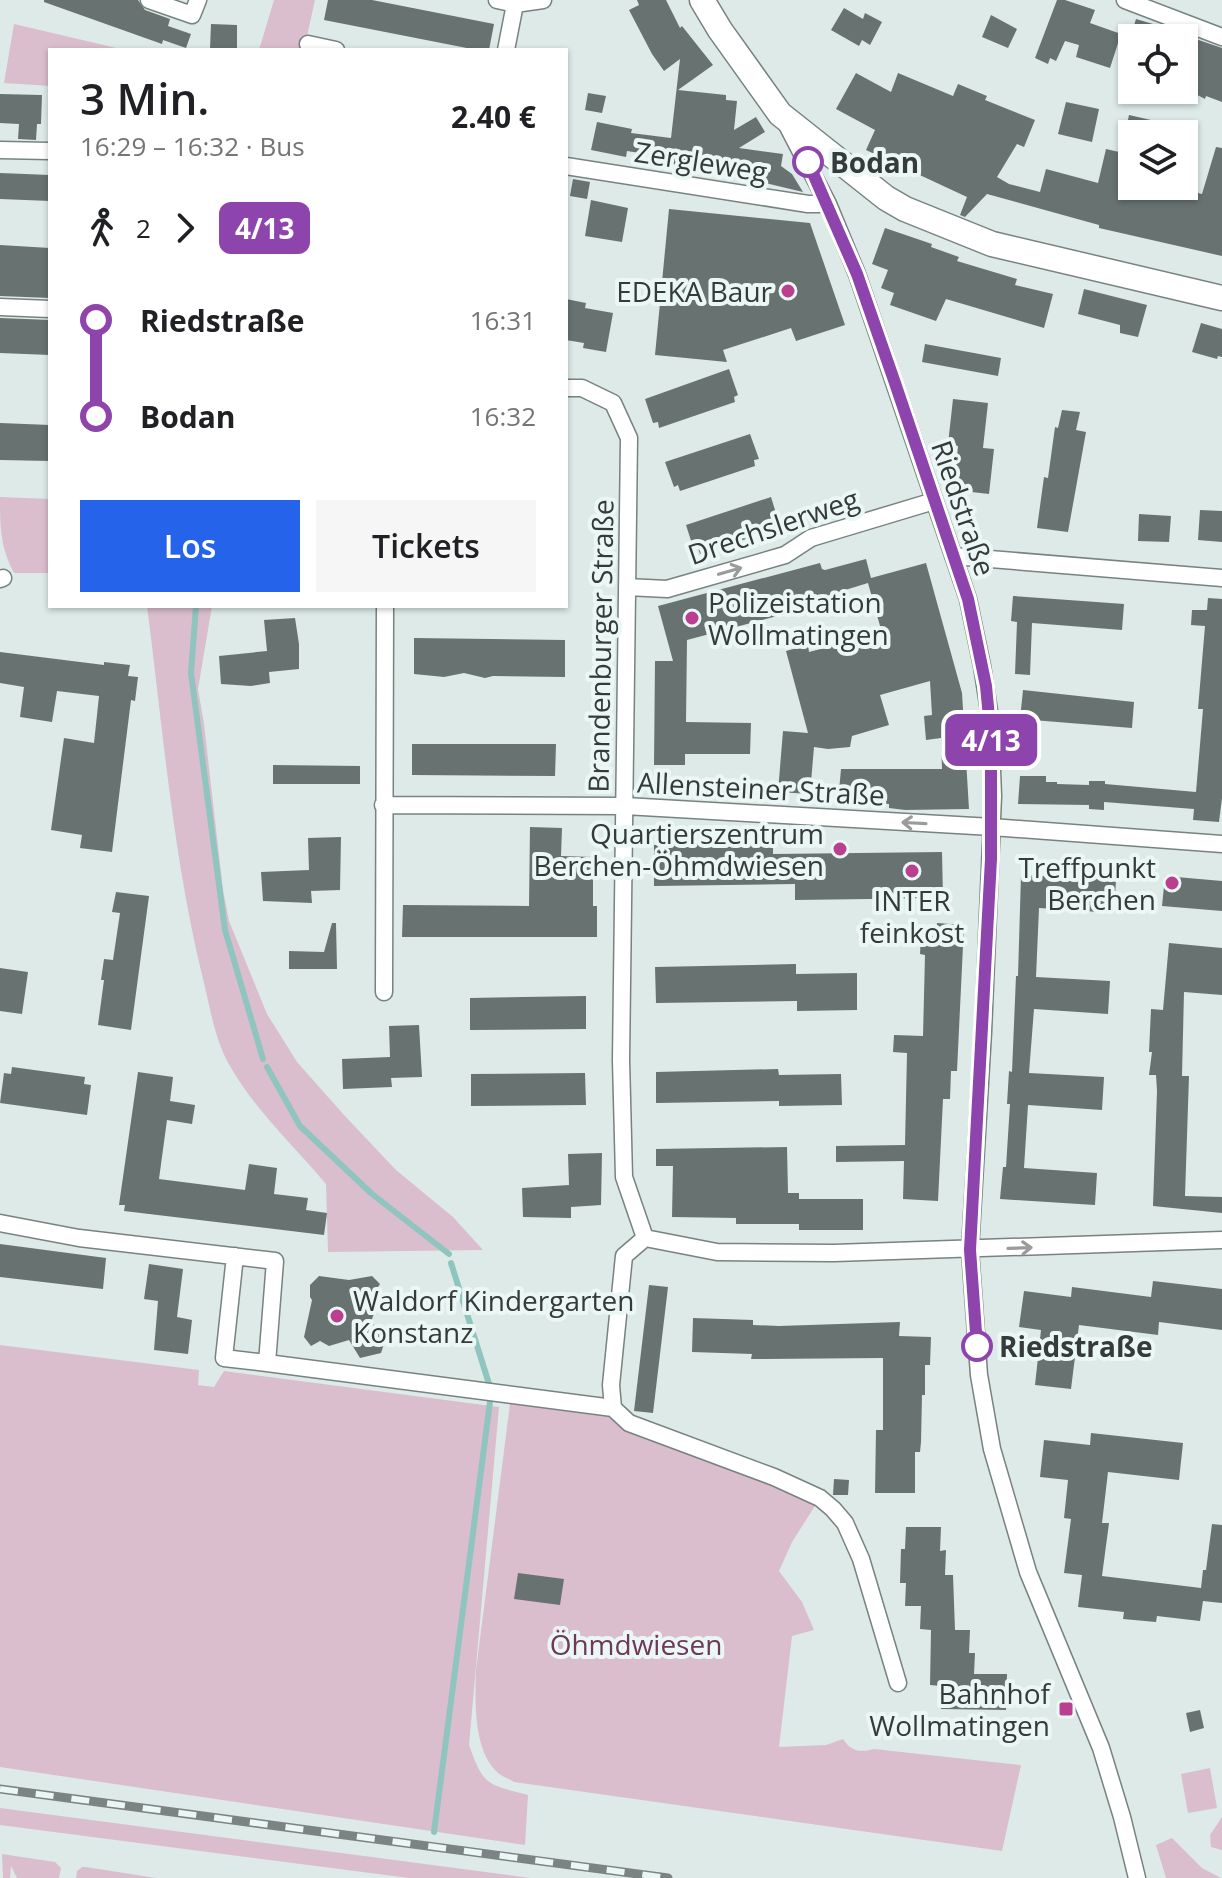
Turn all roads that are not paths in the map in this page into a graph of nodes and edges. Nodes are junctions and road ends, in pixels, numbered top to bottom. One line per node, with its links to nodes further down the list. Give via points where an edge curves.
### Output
1 (149, 0): 2 (street, via 192,15)
2 (198, 0)
3 (497, 0): 7 (street)
4 (543, 0): 7 (street)
5 (702, 0): 12 (main road)
6 (1125, 0): 8 (street)
7 (515, 4): 11 (street)
8 (1222, 37)
9 (308, 44): 10 (street)
10 (327, 48)
11 (506, 48)
12 (780, 114): 16 (street, Riedstraße); 17 (main road, via 905,209 992,244)
13 (0, 150): 14 (street)
14 (48, 151)
15 (568, 166): 16 (street, Zergleweg)
16 (828, 204): 21 (street, Riedstraße)
17 (1222, 298)
18 (0, 307): 19 (street)
19 (48, 309)
20 (568, 388): 24 (street, Brandenburger Straße, via 582,388 613,403 629,438)
21 (934, 501): 22 (street, Riedstraße); 24 (street, Drechslerweg, one-way to 21, via 667,589 785,555 811,538)
22 (953, 556): 23 (street); 28 (street, Riedstraße, via 986,686)
23 (1222, 578)
24 (627, 587): 27 (street, Brandenburger Straße)
25 (385, 608): 26 (street)
26 (383, 805): 27 (street, Allensteiner Straße); 30 (street)
27 (625, 806): 28 (street, Allensteiner Straße, one-way to 27); 32 (street, Brandenburger Straße, via 624,1177)
28 (992, 827): 29 (street, Allensteiner Straße); 34 (street, Riedstraße)
29 (1222, 844)
30 (384, 992)
31 (0, 1223): 35 (street)
32 (645, 1238): 34 (street, via 717,1252); 37 (street, via 624,1256)
33 (1222, 1240): 34 (street, one-way to 33)
34 (970, 1250): 39 (street, Riedstraße, via 979,1375 1003,1492 1028,1572 1101,1748)
35 (235, 1256): 36 (street, via 275,1261); 36 (street, via 224,1358)
36 (267, 1363): 37 (street)
37 (613, 1408): 38 (street, via 629,1423 774,1477 833,1509 861,1559)
38 (898, 1683)
39 (1137, 1878)

